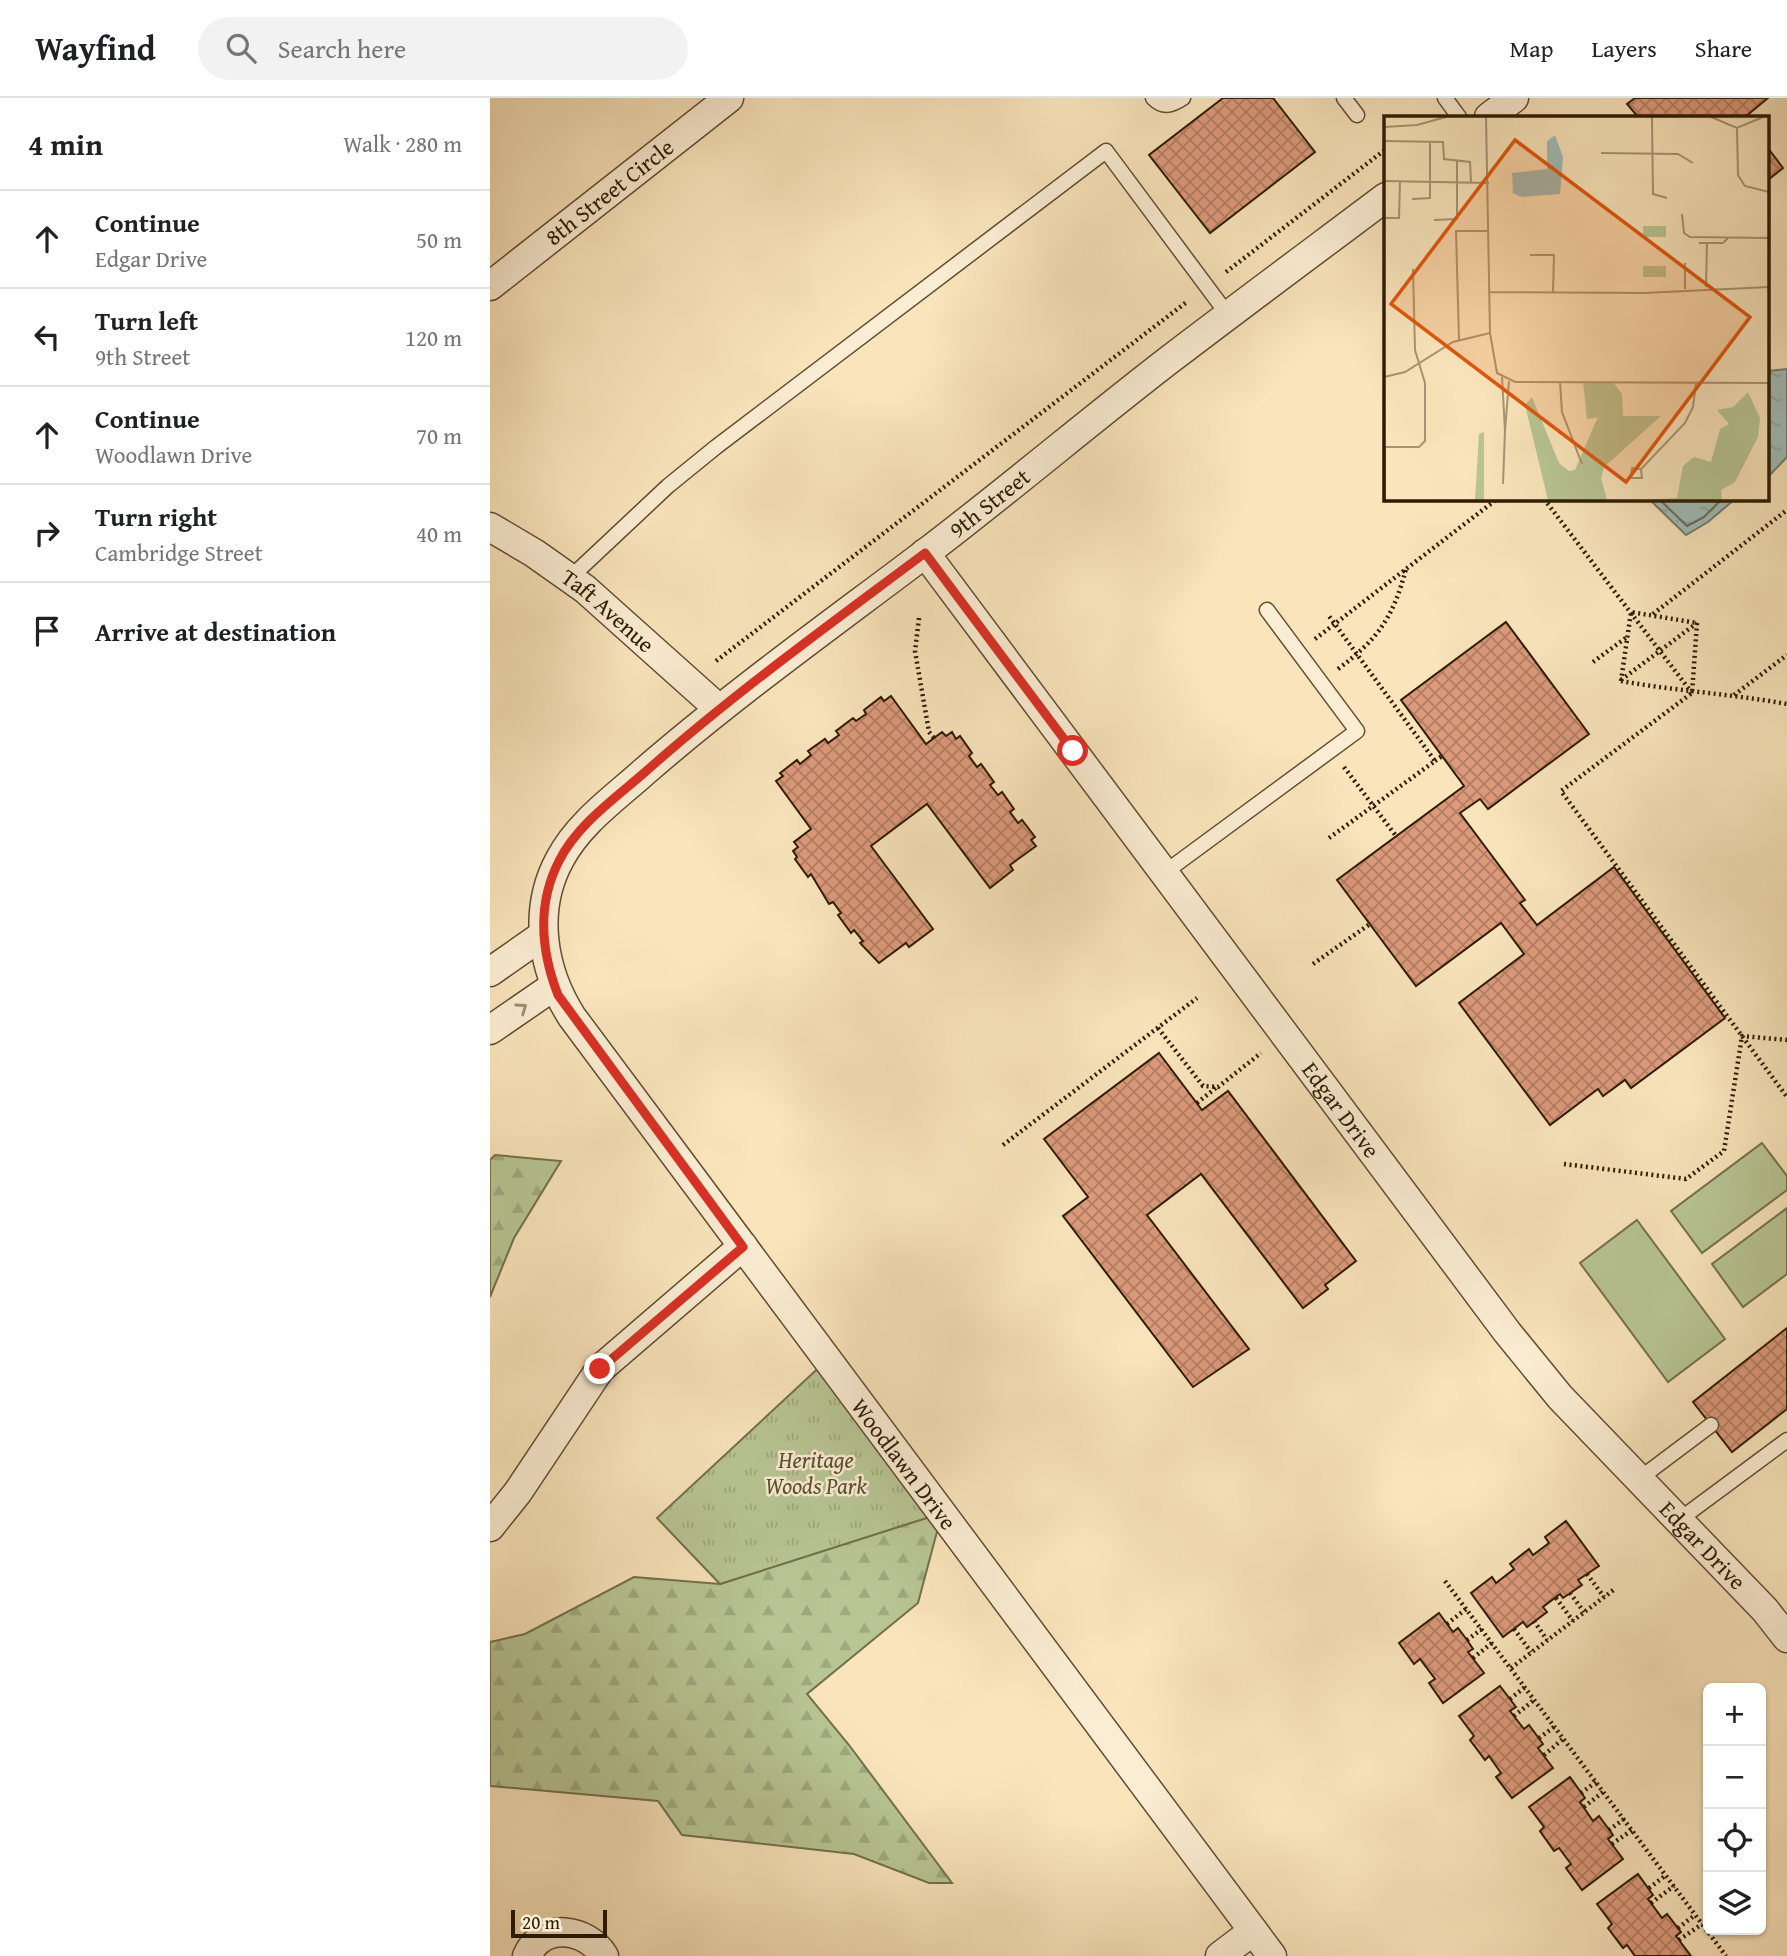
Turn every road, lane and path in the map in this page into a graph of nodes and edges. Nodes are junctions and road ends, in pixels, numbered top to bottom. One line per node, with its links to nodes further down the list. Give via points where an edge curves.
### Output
1 (729, 98): 13 (street, 8th Street Circle)
2 (1153, 98): 3 (lane, via 1168,106)
3 (1183, 98)
4 (1344, 98): 7 (lane)
5 (1445, 98): 8 (lane)
6 (1514, 98): 9 (street)
7 (1357, 115)
8 (1458, 116)
9 (1490, 116)
10 (1384, 151): 12 (path)
11 (1384, 198): 14 (street, 9th Street)
12 (1208, 285): 14 (lane); 21 (lane, via 1106,151 716,447); 31 (path)
13 (490, 286)
14 (1228, 315): 19 (street, 9th Street)
15 (1496, 500): 20 (path)
16 (1545, 500): 23 (path)
17 (1787, 510): 24 (path)
18 (490, 527): 21 (street, Taft Avenue)
19 (925, 553): 38 (street, 9th Street); 44 (street, Edgar Drive)
20 (1406, 569): 29 (path); 34 (path, via 1377,636)
21 (570, 578): 38 (street, Taft Avenue)
22 (1267, 610): 29 (lane)
23 (1631, 612): 24 (path); 27 (path); 28 (path)
24 (1653, 614): 26 (path)
25 (919, 618): 39 (path, via 915,651 929,732)
26 (1696, 623): 28 (path); 35 (path)
27 (1627, 636): 32 (path); 33 (path)
28 (1660, 651): 33 (path); 35 (path)
29 (1298, 652): 34 (lane)
30 (1787, 655): 36 (path)
31 (716, 661)
32 (1593, 662)
33 (1621, 681): 35 (path)
34 (1321, 682): 40 (lane, via 1357,731)
35 (1692, 694): 36 (path); 53 (path, via 1561,791)
36 (1734, 695): 37 (path)
37 (1787, 704)
38 (718, 708): 46 (street, 9th Street, via 577,834 559,860 546,894)
39 (934, 738)
40 (1332, 750): 43 (path); 44 (lane)
41 (1442, 756): 42 (path)
42 (1435, 761)
43 (1396, 836)
44 (1164, 873): 64 (street, Edgar Drive, via 1507,1332 1560,1397)
45 (1370, 924): 47 (path)
46 (543, 935): 48 (street); 49 (street, 9th Street)
47 (1313, 964)
48 (490, 972)
49 (551, 976): 52 (street, one-way to 49); 61 (street, Woodlawn Drive, via 572,1017)
50 (1198, 998): 51 (path)
51 (1158, 1028): 56 (path, via 1203,1086); 59 (path)
52 (490, 1030)
53 (1742, 1036): 54 (path); 57 (path); 60 (path, via 1724,1151 1686,1179)
54 (1787, 1040)
55 (1265, 1051): 56 (path)
56 (1218, 1087): 58 (path)
57 (1787, 1097)
58 (1197, 1103)
59 (1003, 1145)
60 (1564, 1164)
61 (743, 1247): 66 (street, via 600,1369); 110 (street, Woodlawn Drive)
62 (1710, 1425): 64 (lane)
63 (1787, 1440): 65 (lane)
64 (1639, 1479): 65 (street, Edgar Drive)
65 (1679, 1521): 77 (street, Edgar Drive)
66 (490, 1527)
67 (1587, 1574): 71 (path)
68 (1445, 1581): 73 (path)
69 (1616, 1588): 71 (path)
70 (1570, 1593): 74 (path)
71 (1604, 1597): 74 (path)
72 (1556, 1598): 75 (path)
73 (1466, 1609): 78 (path); 79 (path)
74 (1584, 1612): 75 (path)
75 (1573, 1621): 82 (path)
76 (1534, 1622): 82 (path)
77 (1782, 1622)
78 (1447, 1624)
79 (1482, 1629): 81 (path); 83 (path)
80 (1514, 1629): 84 (path)
81 (1467, 1640)
82 (1547, 1640): 84 (path)
83 (1492, 1643): 85 (path); 86 (path)
84 (1531, 1652): 86 (path)
85 (1473, 1658)
86 (1511, 1668): 87 (path)
87 (1525, 1687): 88 (path); 89 (path)
88 (1510, 1699)
89 (1534, 1700): 90 (path); 91 (path)
90 (1514, 1716)
91 (1554, 1727): 92 (path); 93 (path)
92 (1539, 1738)
93 (1563, 1739): 94 (path); 95 (path)
94 (1544, 1755)
95 (1596, 1782): 96 (path); 97 (path)
96 (1604, 1792): 98 (path); 99 (path)
97 (1581, 1793)
98 (1584, 1807)
99 (1624, 1819): 100 (path); 101 (path)
100 (1609, 1830)
101 (1632, 1830): 102 (path); 103 (path)
102 (1612, 1844)
103 (1666, 1875): 104 (path); 105 (path)
104 (1674, 1886): 106 (path); 107 (path)
105 (1649, 1888)
106 (1651, 1903)
107 (1695, 1915): 108 (path); 109 (path)
108 (1702, 1924): 111 (path); 116 (path)
109 (1678, 1928)
110 (1253, 1931): 114 (street); 115 (street, Woodlawn Drive)
111 (1679, 1940)
112 (527, 1956): 113 (street, via 545,1936 565,1931 594,1942)
113 (604, 1956)
114 (1220, 1956)
115 (1272, 1956)
116 (1726, 1956)

